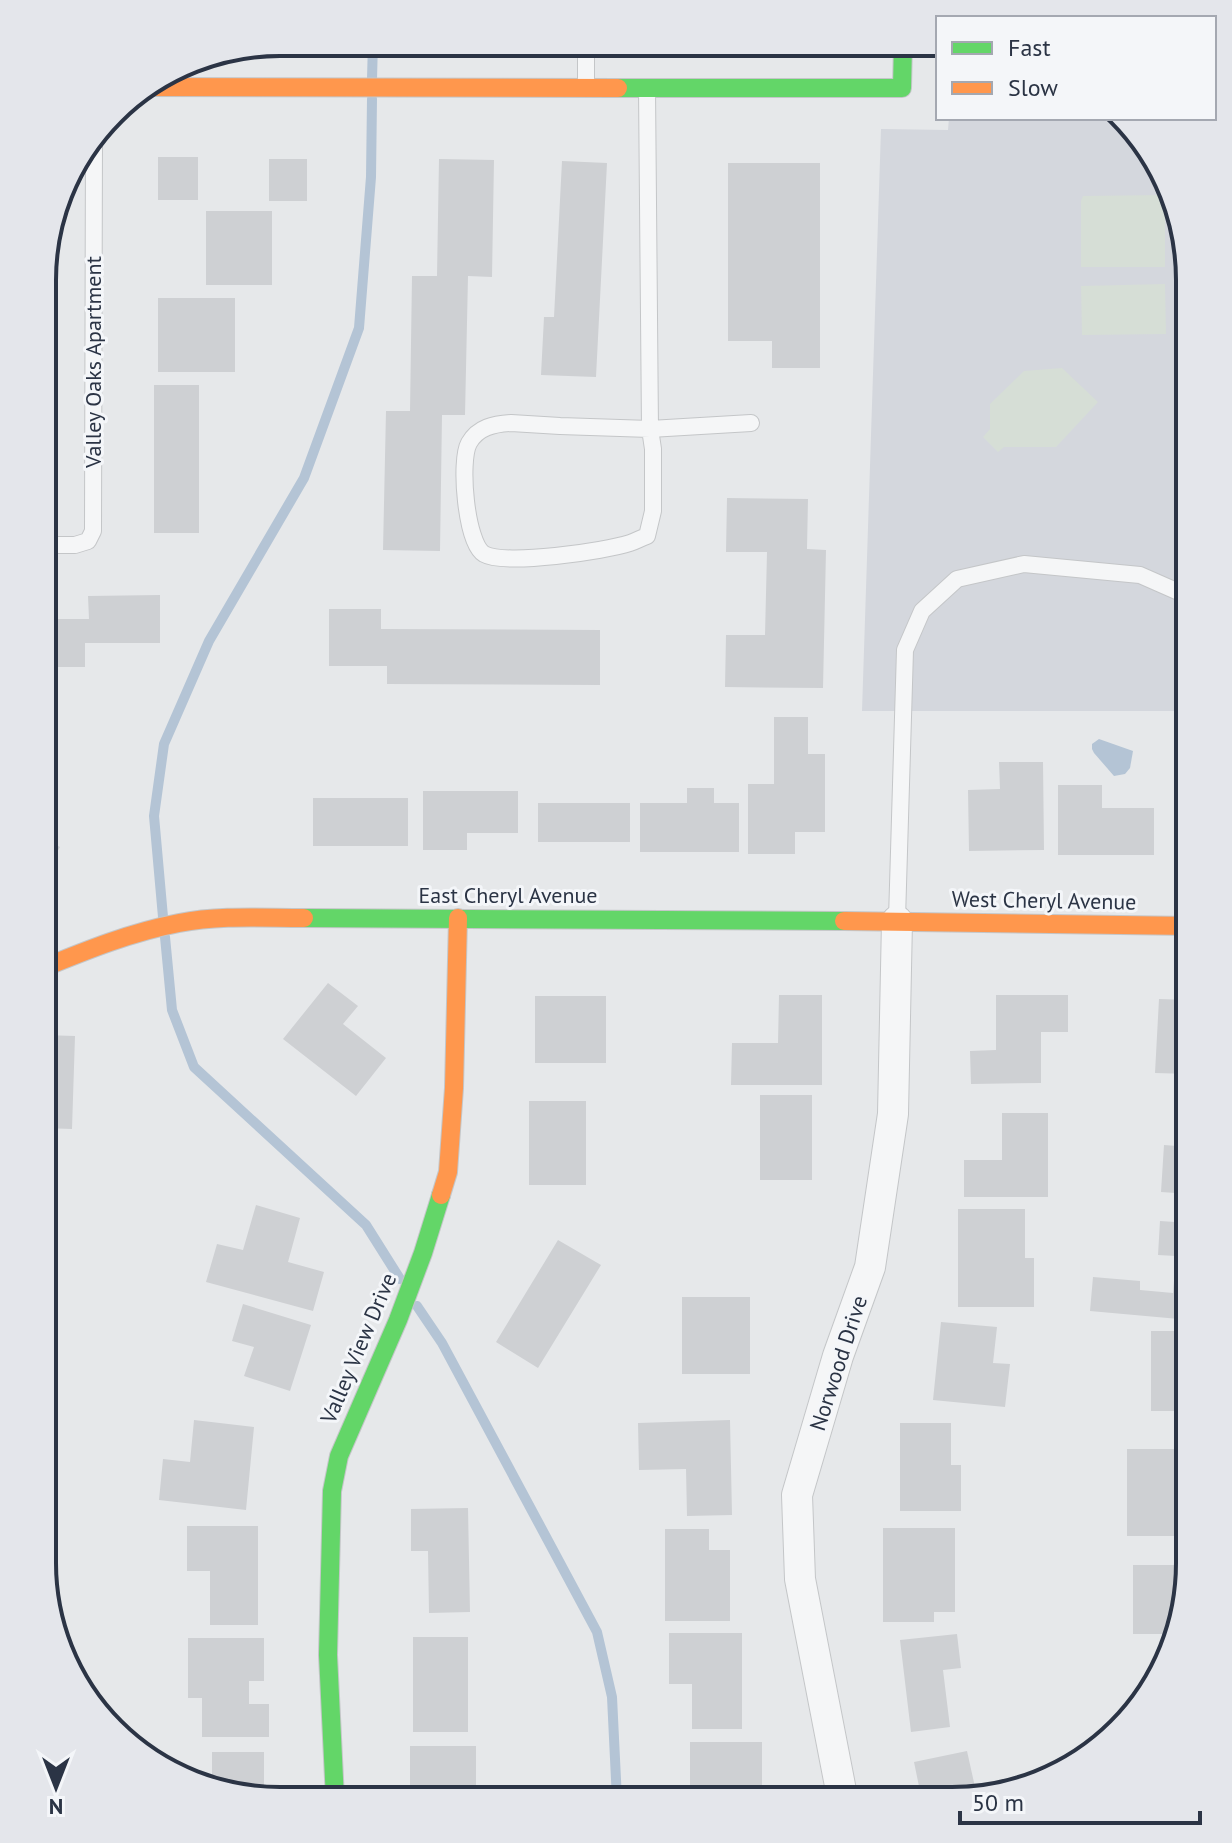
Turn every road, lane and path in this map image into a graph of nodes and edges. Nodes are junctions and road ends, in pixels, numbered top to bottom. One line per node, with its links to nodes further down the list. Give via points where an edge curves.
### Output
1 (586, 56): 4 (lane)
2 (903, 56): 5 (street, via 902,88)
3 (167, 87): 4 (street)
4 (586, 88): 5 (street)
5 (647, 88): 8 (lane)
6 (94, 156): 9 (lane, Valley Oaks Apartment, via 93,531 88,541)
7 (751, 423): 8 (lane)
8 (650, 429): 8 (lane, via 490,425 468,444 465,468 465,502 476,544 496,558 536,558 597,551 647,536 653,511)
9 (56, 545)
10 (1176, 591): 12 (lane, via 1140,575 1024,564 957,579 922,611 905,650)
11 (458, 918): 12 (street, East Cheryl Avenue); 14 (street, East Cheryl Avenue, via 223,918 141,933); 15 (street, Valley View Drive, via 448,1172 398,1320 339,1456 332,1491 328,1655)
12 (897, 921): 13 (street, West Cheryl Avenue); 16 (street, Norwood Drive, via 893,1114 870,1267 797,1495 800,1579)
13 (1176, 926)
14 (56, 963)
15 (334, 1787)
16 (840, 1787)

